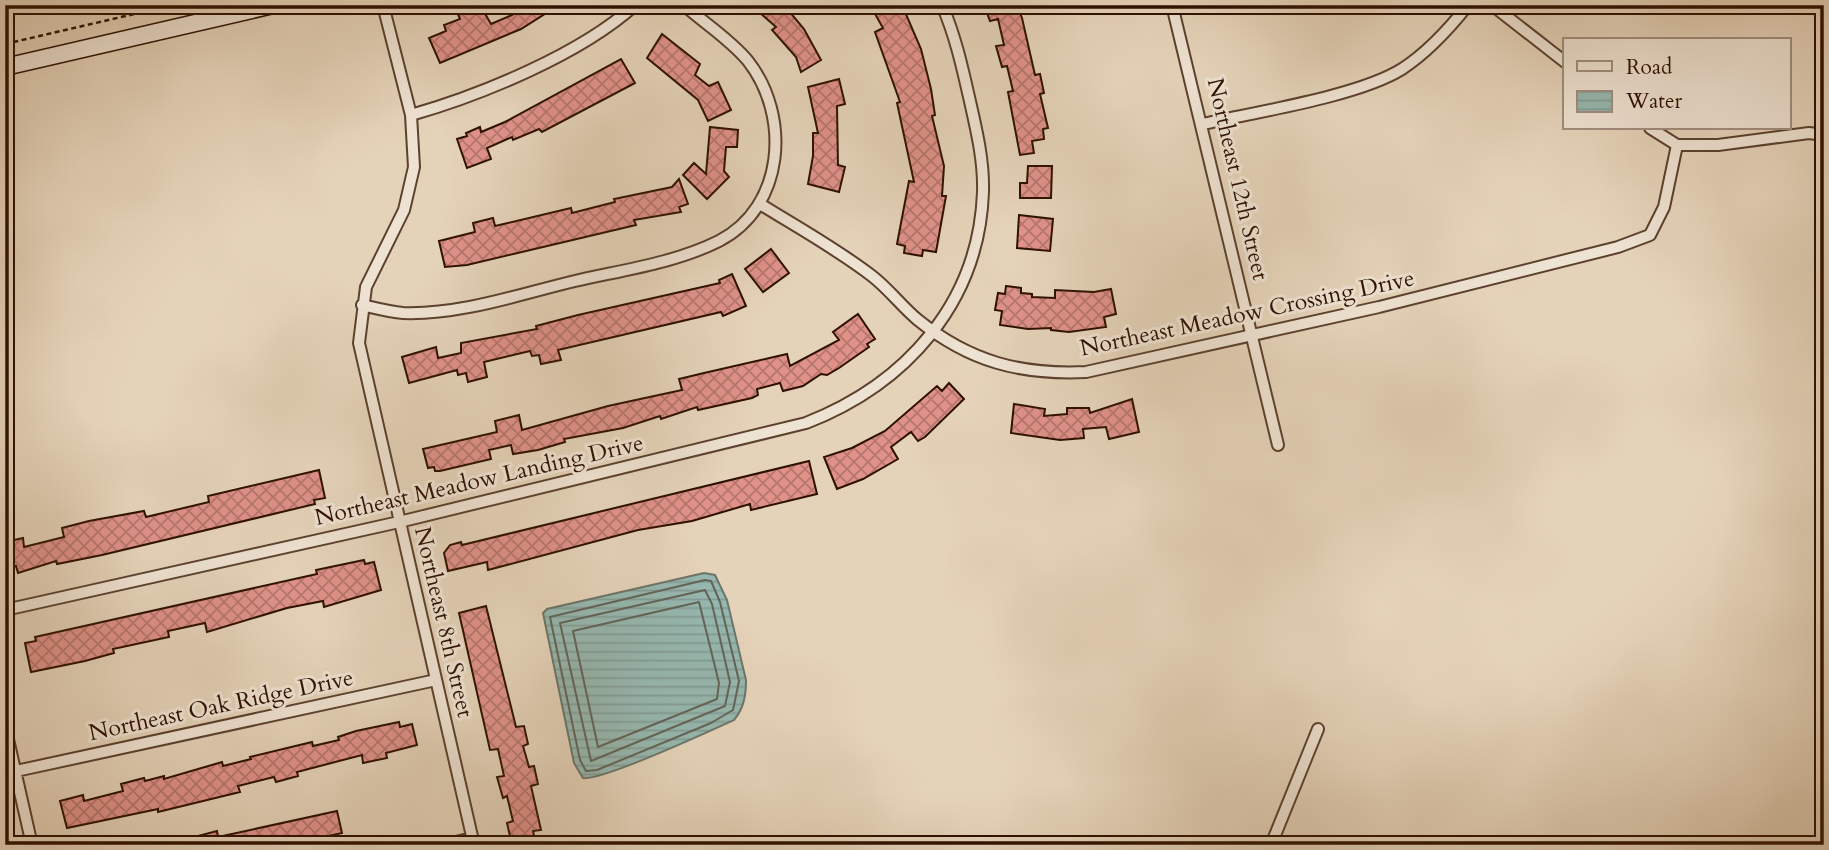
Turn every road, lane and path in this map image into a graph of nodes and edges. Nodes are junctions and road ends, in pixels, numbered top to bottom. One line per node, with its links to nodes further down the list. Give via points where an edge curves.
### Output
1 (173, 5): 10 (path)
2 (273, 5): 12 (street)
3 (383, 5): 13 (street, Northeast 8th Street)
4 (635, 5): 13 (street, via 579,43 528,69 481,92)
5 (684, 5): 18 (street, via 746,60 771,108 776,144 770,182)
6 (942, 5): 20 (street, Northeast Meadow Landing Drive, via 978,138 983,191 970,269)
7 (1172, 5): 14 (street, Northeast 12th Street)
8 (1468, 5): 14 (street, via 1444,36 1400,70 1350,89)
9 (1492, 5): 11 (street)
10 (5, 44)
11 (1563, 60)
12 (5, 66)
13 (411, 115): 19 (street, Northeast 8th Street, via 415,143 411,190 396,230 372,271)
14 (1203, 124): 21 (street, Northeast 12th Street)
15 (1653, 130): 17 (street)
16 (1824, 135): 17 (street)
17 (1677, 145): 21 (street, Northeast Meadow Crossing Drive, via 1664,208 1650,235 1605,250)
18 (760, 204): 19 (street, via 722,239 674,257 447,311 400,313); 20 (street, Northeast Meadow Crossing Drive, via 872,277)
19 (362, 305): 23 (street, Northeast 8th Street, via 361,360)
20 (935, 332): 21 (street, Northeast Meadow Crossing Drive, via 990,363 1047,372 1104,369); 23 (street, Northeast Meadow Landing Drive, via 859,399 806,423)
21 (1253, 335): 22 (street, Northeast 12th Street)
22 (1278, 445)
23 (399, 522): 24 (street, Northeast Meadow Landing Drive); 25 (street, Northeast 8th Street)
24 (5, 610)
25 (436, 680): 28 (street, Northeast Oak Ridge Drive); 29 (street, Northeast 8th Street)
26 (5, 726): 28 (street)
27 (1318, 729): 32 (street)
28 (16, 771): 30 (street)
29 (473, 841): 31 (street)
30 (32, 845)
31 (444, 845)
32 (1271, 845)

